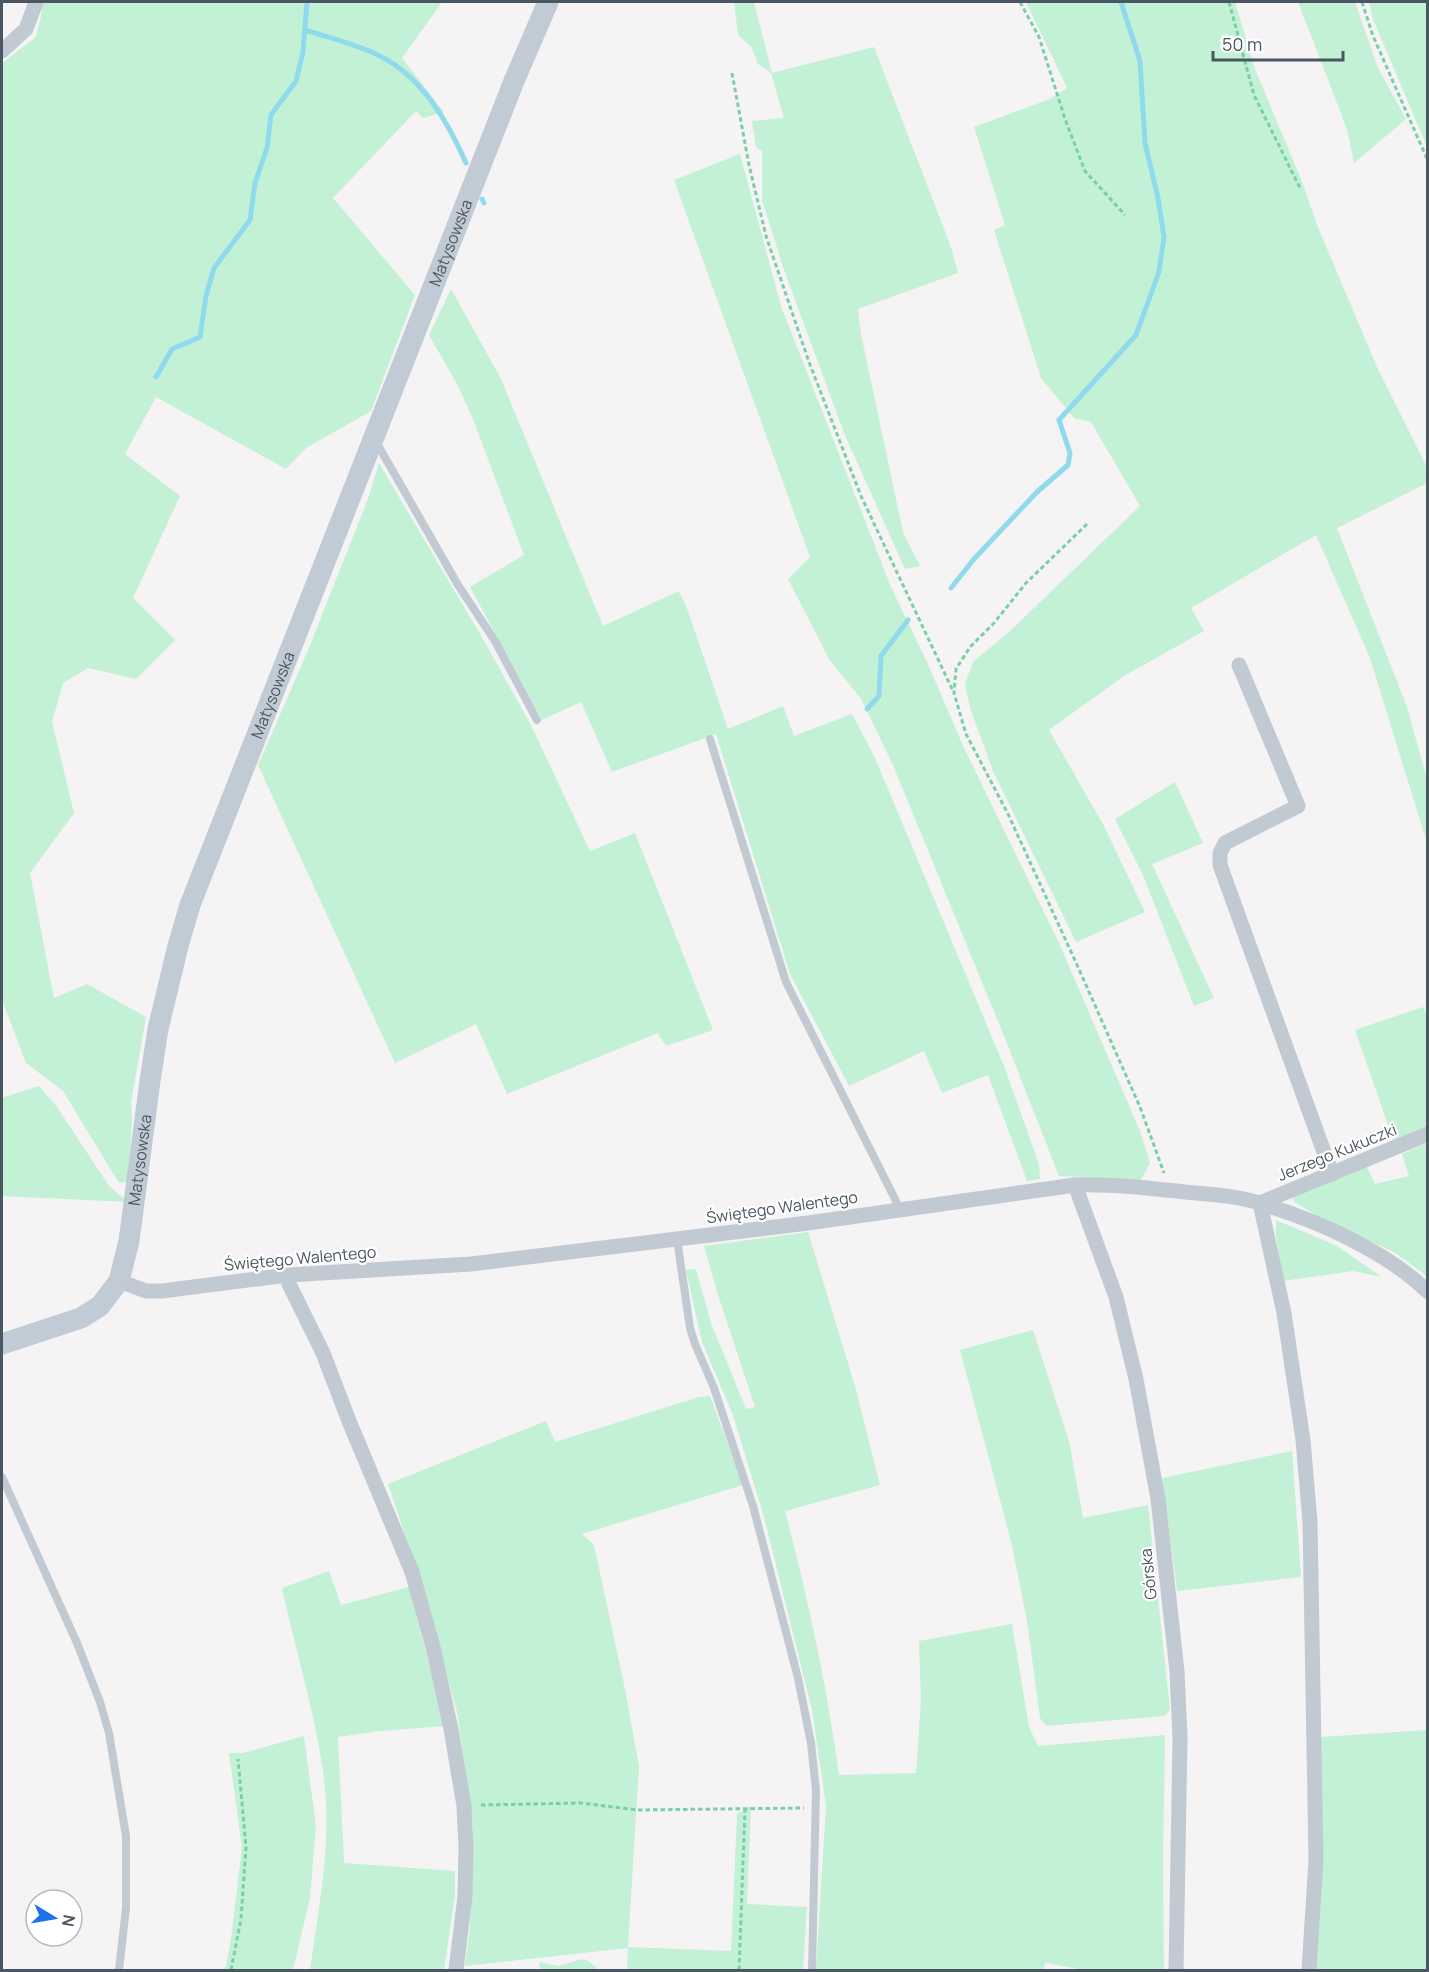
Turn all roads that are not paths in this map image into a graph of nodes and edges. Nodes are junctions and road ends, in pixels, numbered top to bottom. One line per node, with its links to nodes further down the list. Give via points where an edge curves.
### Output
1 (36, 2): 3 (street, via 26,28)
2 (548, 2): 4 (street, Matysowska)
3 (2, 51)
4 (372, 439): 6 (lane, via 495,641); 15 (street, Matysowska, via 184,926 158,1029 129,1241)
5 (1239, 665): 9 (street, via 1298,806 1225,843 1220,866)
6 (537, 720)
7 (710, 739): 12 (lane, via 783,976)
8 (1428, 1134): 9 (street, Jerzego Kukuczki)
9 (1332, 1174): 11 (street, Jerzego Kukuczki)
10 (1075, 1185): 11 (street, Świętego Walentego, via 1109,1184); 12 (street, Świętego Walentego); 22 (street, Górska, via 1116,1297 1158,1499 1177,1671 1180,1738)
11 (1260, 1203): 16 (street, Świętego Walentego, via 1370,1249 1410,1274); 23 (street, via 1284,1313 1303,1440 1310,1522 1316,1860)
12 (900, 1209): 13 (street, Świętego Walentego)
13 (677, 1239): 14 (street, Świętego Walentego, via 471,1264); 21 (lane, via 690,1328 753,1506 811,1743 816,1805)
14 (288, 1275): 15 (street, Świętego Walentego, via 146,1291); 20 (street, via 412,1572 444,1692 464,1806 466,1847)
15 (119, 1281): 17 (street, Matysowska, via 100,1306 81,1318)
16 (1428, 1292)
17 (2, 1344)
18 (2, 1477): 19 (lane, via 78,1644 109,1733 126,1836 126,1908)
19 (119, 1971)
20 (456, 1971)
21 (812, 1971)
22 (1176, 1971)
23 (1309, 1971)

